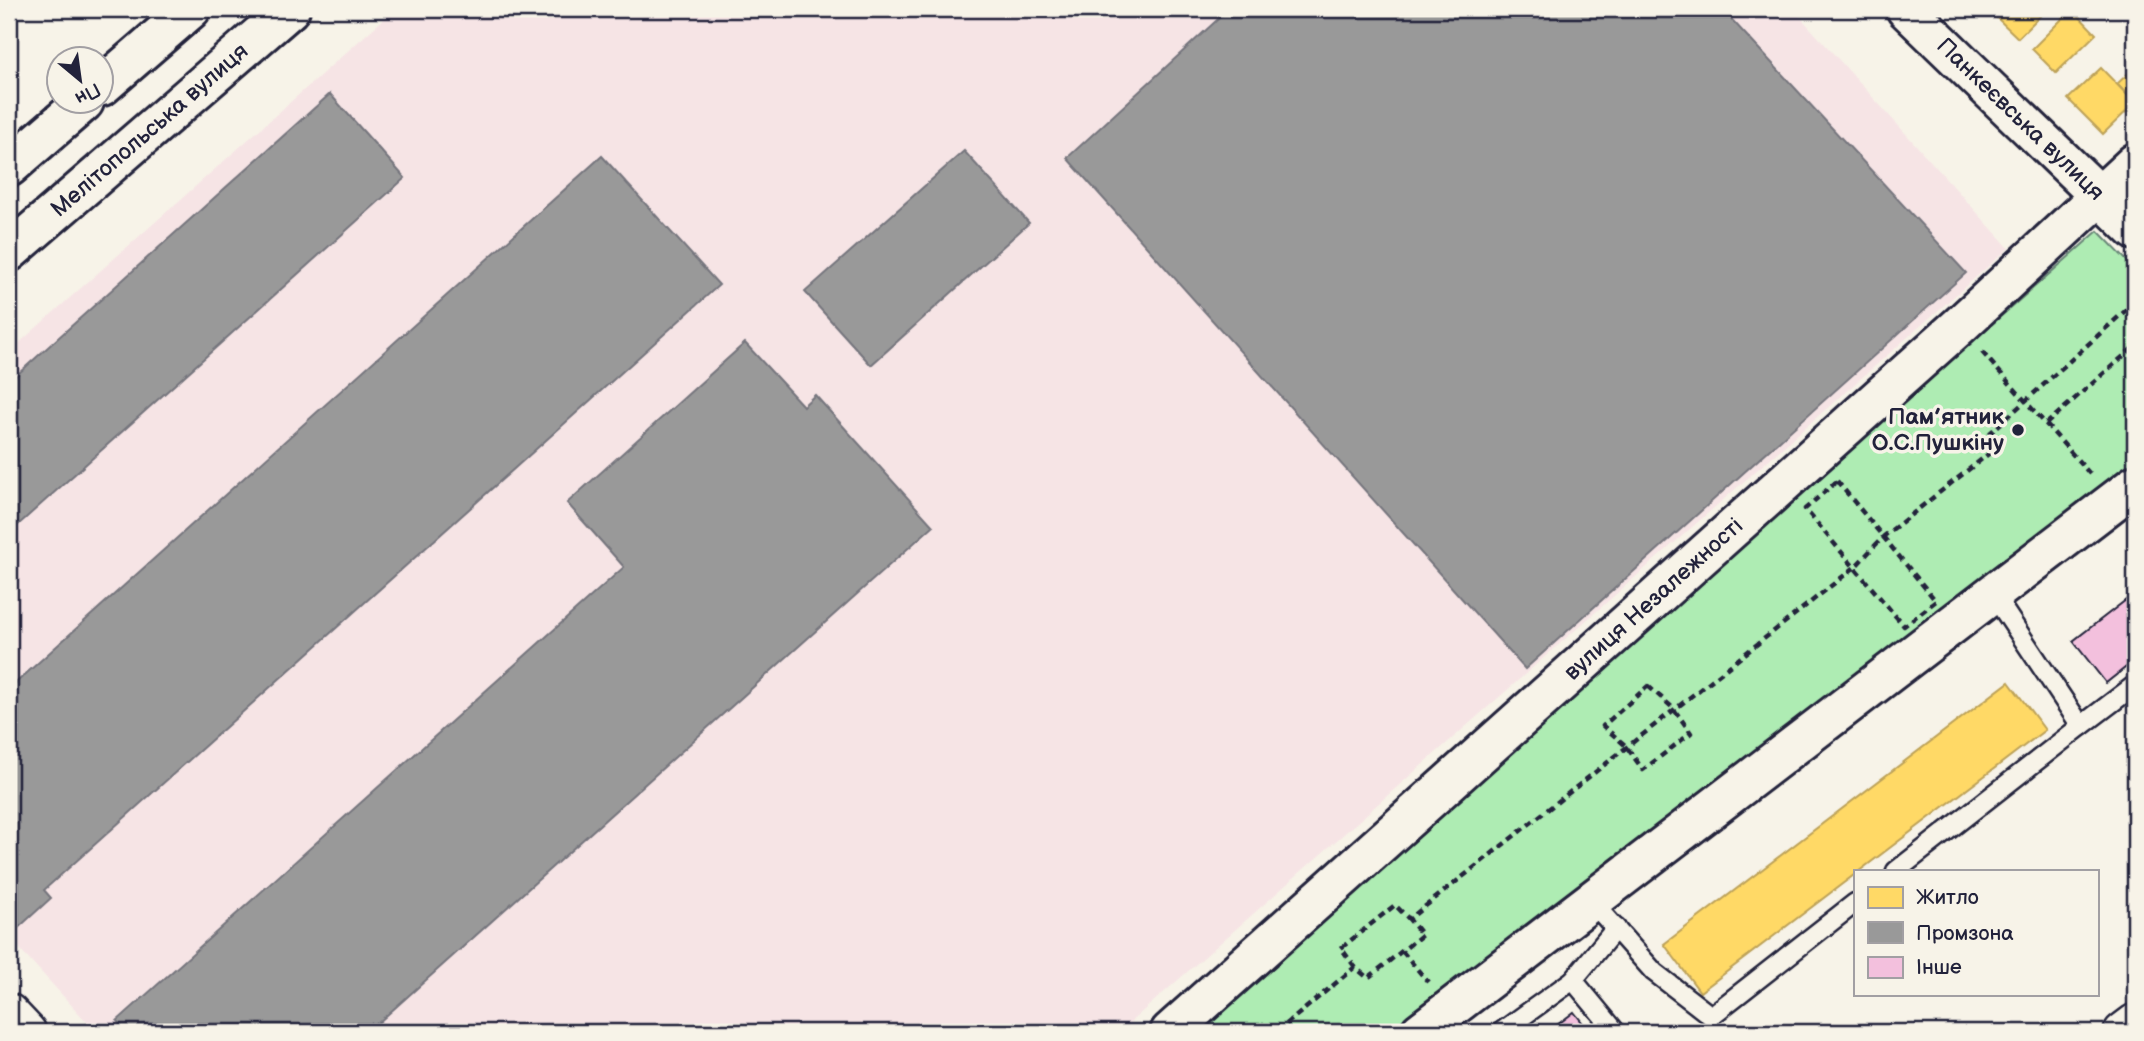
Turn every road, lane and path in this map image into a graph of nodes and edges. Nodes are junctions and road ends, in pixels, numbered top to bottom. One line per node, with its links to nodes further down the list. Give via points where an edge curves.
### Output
1 (191, 9): 4 (street)
2 (290, 9): 10 (street, Мелітопольська вулиця)
3 (1906, 9): 8 (street, Панкеєвська вулиця)
4 (116, 74)
5 (68, 116): 7 (street)
6 (2135, 163): 8 (street, вулиця Незалежності)
7 (9, 167)
8 (2101, 195): 9 (street, Панкеєвська вулиця); 12 (street, вулиця Незалежності)
9 (2135, 230)
10 (9, 252)
11 (2135, 302): 14 (path)
12 (1959, 326): 14 (path); 34 (street, вулиця Незалежності)
13 (2135, 346): 15 (path)
14 (2026, 402): 15 (path); 17 (path, via 1990,433 1991,452)
15 (2046, 424): 16 (path)
16 (2124, 493): 19 (street)
17 (1884, 537): 18 (path); 18 (path, via 1837,481 1805,509); 18 (path, via 1936,601 1904,626)
18 (1855, 567): 21 (path)
19 (1993, 594): 22 (lane); 26 (street)
20 (2135, 685): 22 (lane)
21 (1673, 708): 23 (path); 23 (path, via 1691,733 1643,770); 23 (path, via 1648,686 1603,726)
22 (2081, 726): 24 (lane)
23 (1626, 746): 27 (path)
24 (1897, 870)
25 (1854, 904): 26 (lane, via 1711,1016 1654,972)
26 (1604, 914): 29 (lane); 32 (street)
27 (1409, 919): 28 (path, via 1422,935 1368,978); 28 (path, via 1395,905 1341,948)
28 (1355, 967): 35 (path)
29 (1573, 980): 36 (lane); 37 (lane)
30 (9, 1013): 33 (street)
31 (2135, 1023): 38 (street)
32 (1436, 1027)
33 (27, 1032)
34 (1170, 1032)
35 (1277, 1032)
36 (1501, 1032)
37 (1616, 1032)
38 (2123, 1032)

